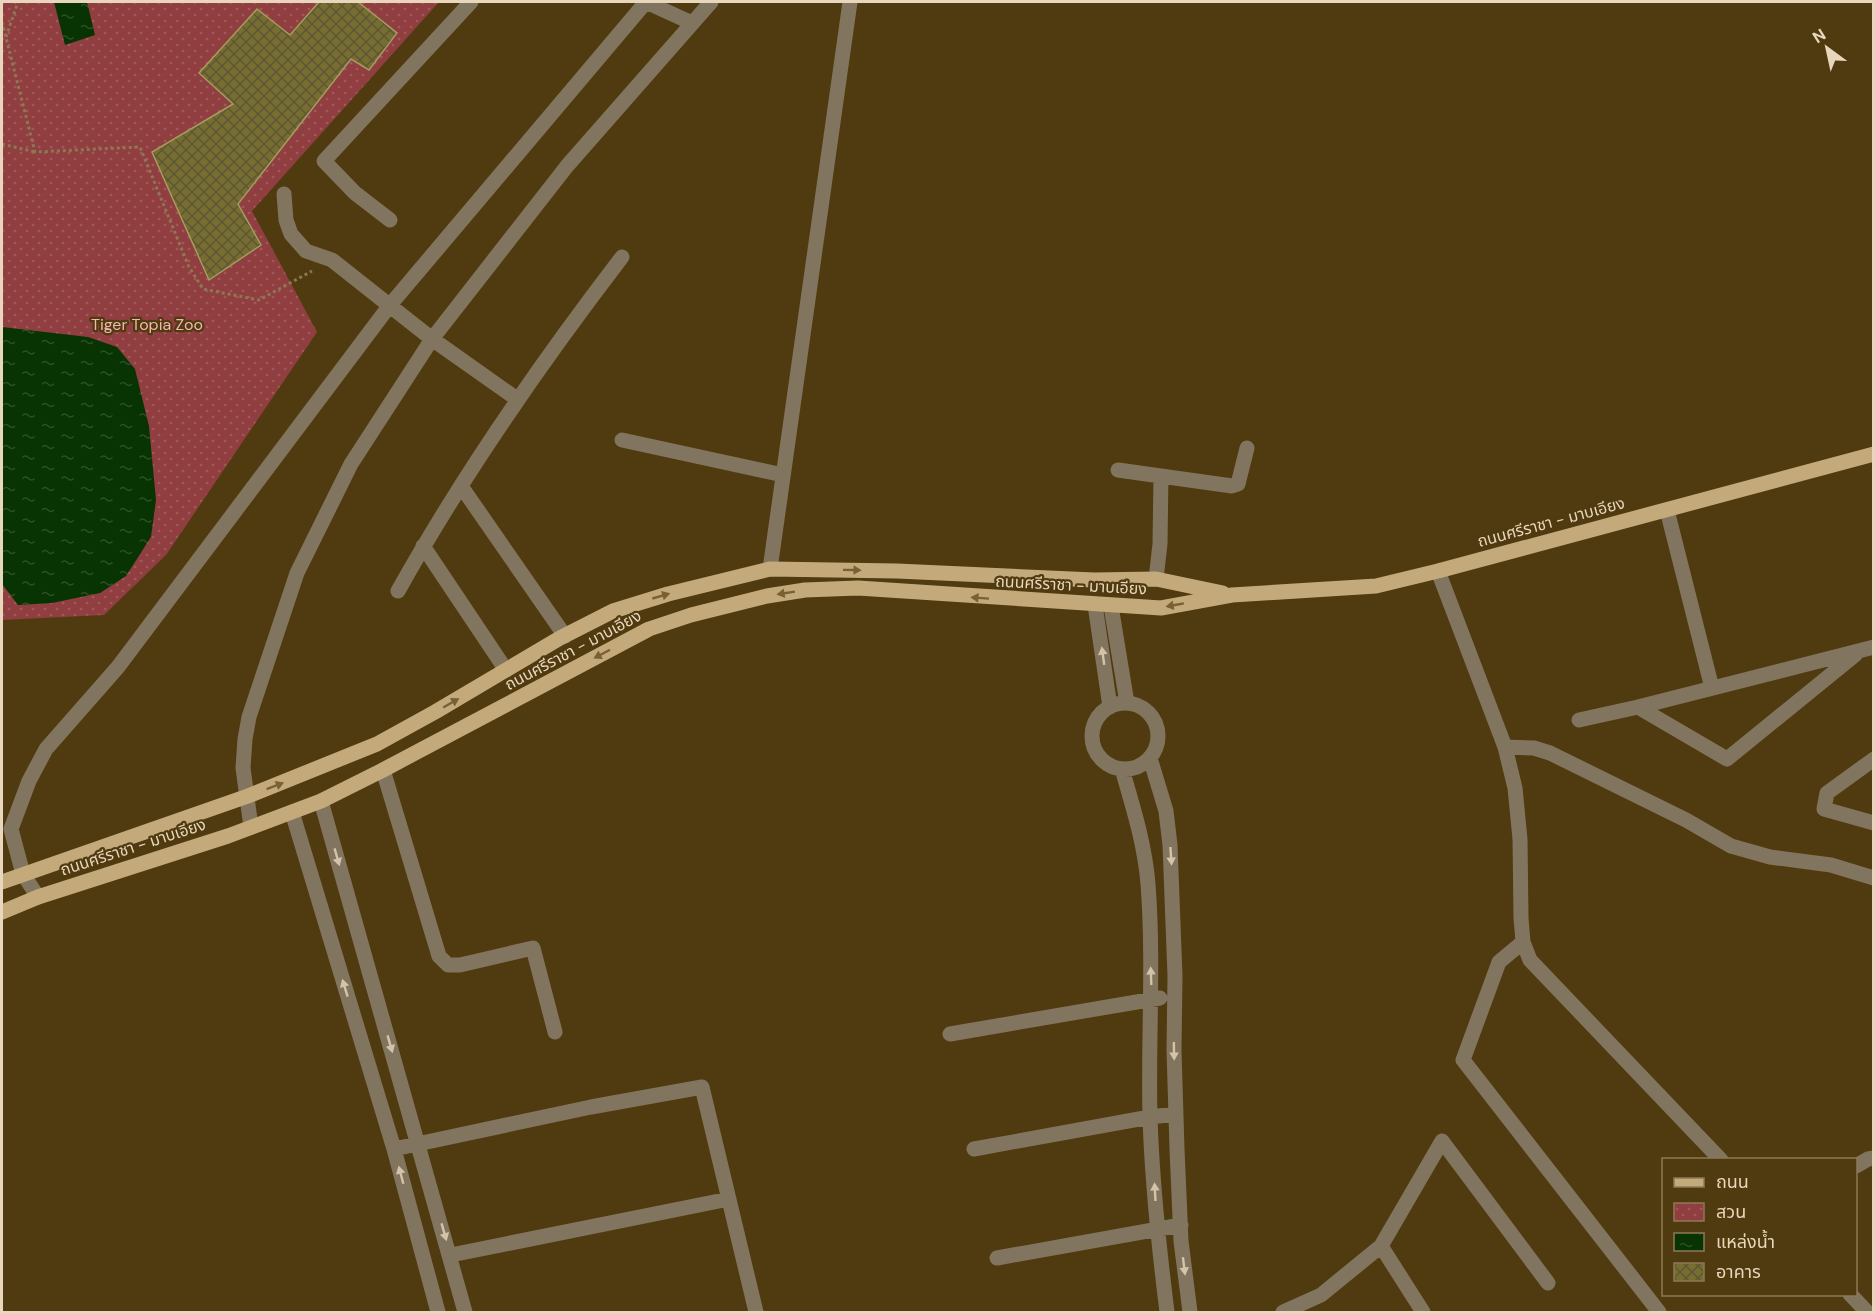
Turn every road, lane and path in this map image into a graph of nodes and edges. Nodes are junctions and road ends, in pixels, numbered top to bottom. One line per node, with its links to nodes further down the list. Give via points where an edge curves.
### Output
1 (18, 2): 8 (path)
2 (471, 2): 12 (street, via 324,161 355,193)
3 (646, 2): 7 (street); 15 (street)
4 (711, 2): 7 (street)
5 (850, 2): 22 (street)
6 (2, 22): 8 (path)
7 (692, 23): 16 (street, via 567,166)
8 (6, 38): 10 (path)
9 (2, 144): 10 (path)
10 (35, 152): 14 (path, via 140,147 189,267 203,289 259,300)
11 (284, 194): 14 (street, via 286,220 298,243 306,252)
12 (390, 220)
13 (622, 257): 17 (street)
14 (332, 260): 15 (street)
15 (390, 305): 16 (street); 53 (street, via 118,667 46,749)
16 (432, 339): 17 (street); 49 (street, via 351,464 297,573 249,717 243,768)
17 (517, 399): 24 (street)
18 (622, 440): 22 (street)
19 (1247, 448): 23 (street, via 1236,486)
20 (1874, 454): 25 (main road, ถนนศรีราชา - มาบเอียง)
21 (1118, 470): 23 (street)
22 (783, 475): 27 (street)
23 (1161, 476): 30 (street)
24 (461, 486): 26 (street); 36 (street)
25 (1667, 510): 28 (main road, ถนนศรีราชา - มาบเอียง); 39 (street)
26 (423, 546): 32 (street); 38 (street)
27 (770, 568): 31 (main road, ถนนศรีราชา - มาบเอียง, one-way to 31); 36 (main road, ถนนศรีราชา - มาบเอียง, one-way to 27, via 636,603)
28 (1438, 571): 33 (main road, ถนนศรีราชา - มาบเอียง, via 1376,586); 44 (street)
29 (1110, 579): 30 (main road, ถนนศรีราชา - มาบเอียง); 31 (main road, ถนนศรีราชา - มาบเอียง); 35 (main road)
30 (1156, 579): 33 (main road, ถนนศรีราชา - มาบเอียง)
31 (1094, 580): 34 (main road)
32 (398, 591)
33 (1232, 595): 35 (main road, ถนนศรีราชา - มาบเอียง, one-way to 35, via 1161,608)
34 (1095, 605): 35 (main road, ถนนศรีราชา - มาบเอียง); 41 (street, one-way to 34); 48 (main road, ถนนศรีราชา - มาบเอียง, one-way to 48, via 858,588 767,596 649,629)
35 (1111, 606): 40 (street)
36 (565, 636): 38 (main road, ถนนศรีราชา - มาบเอียง)
37 (1867, 649): 39 (street); 42 (street, via 1727,759)
38 (506, 670): 49 (main road, ถนนศรีราชา - มาบเอียง, one-way to 38, via 376,744)
39 (1712, 688): 42 (street)
40 (1127, 703): 41 (street); 45 (street, via 1138,705 1154,718 1158,739)
41 (1110, 707): 47 (street, via 1098,716 1093,745 1104,762)
42 (1638, 707): 43 (street)
43 (1579, 720)
44 (1505, 747): 58 (street, via 1550,753 1731,846 1770,857 1831,865); 62 (street, via 1515,788 1520,838)
45 (1150, 758): 47 (street, via 1142,765); 55 (street)
46 (1874, 759): 52 (street, via 1827,793 1824,809)
47 (1122, 769): 56 (street)
48 (382, 770): 50 (main road, ถนนศรีราชา - มาบเอียง); 65 (street, via 439,956 448,965 460,965 533,948)
49 (248, 796): 54 (street); 57 (main road, ถนนศรีราชา - มาบเอียง)
50 (321, 801): 51 (main road, ถนนศรีราชา - มาบเอียง); 69 (street, one-way to 69)
51 (292, 813): 54 (main road, ถนนศรีราชา - มาบเอียง); 70 (street, one-way to 51)
52 (1874, 823)
53 (7, 824): 57 (street)
54 (251, 827): 60 (main road, ถนนศรีราชา - มาบเอียง)
55 (1168, 831): 56 (street); 63 (street, one-way to 63, via 1173,879)
56 (1141, 837): 64 (street, one-way to 56, via 1148,883)
57 (23, 874): 59 (main road, ถนนศรีราชา - มาบเอียง); 60 (street)
58 (1874, 878)
59 (2, 882)
60 (38, 897): 61 (main road, ถนนศรีราชา - มาบเอียง)
61 (2, 912)
62 (1523, 942): 72 (street, via 1530,960); 90 (street, via 1499,962 1463,1060)
63 (1174, 996): 64 (street); 67 (street, one-way to 67)
64 (1152, 999): 66 (street); 68 (street)
65 (555, 1032)
66 (950, 1034)
67 (1176, 1114): 68 (street); 76 (street)
68 (1150, 1117): 71 (street); 77 (street, one-way to 68)
69 (419, 1144): 70 (street); 75 (street, via 702,1087); 79 (street, one-way to 79)
70 (394, 1149): 83 (street, one-way to 70)
71 (974, 1149)
72 (1719, 1158)
73 (1874, 1158): 74 (street)
74 (1857, 1165)
75 (729, 1199): 79 (street); 85 (street)
76 (1181, 1225): 77 (street); 87 (street, one-way to 87)
77 (1157, 1228): 80 (street); 86 (street)
78 (1382, 1246): 81 (street, via 1442,1141); 88 (street, via 1321,1295); 89 (street)
79 (451, 1255): 84 (street)
80 (997, 1258)
81 (1548, 1283)
82 (1852, 1296): 91 (street)
83 (438, 1312)
84 (465, 1312)
85 (756, 1312)
86 (1167, 1312)
87 (1190, 1312)
88 (1283, 1312)
89 (1423, 1312)
90 (1659, 1312)
91 (1868, 1312)

